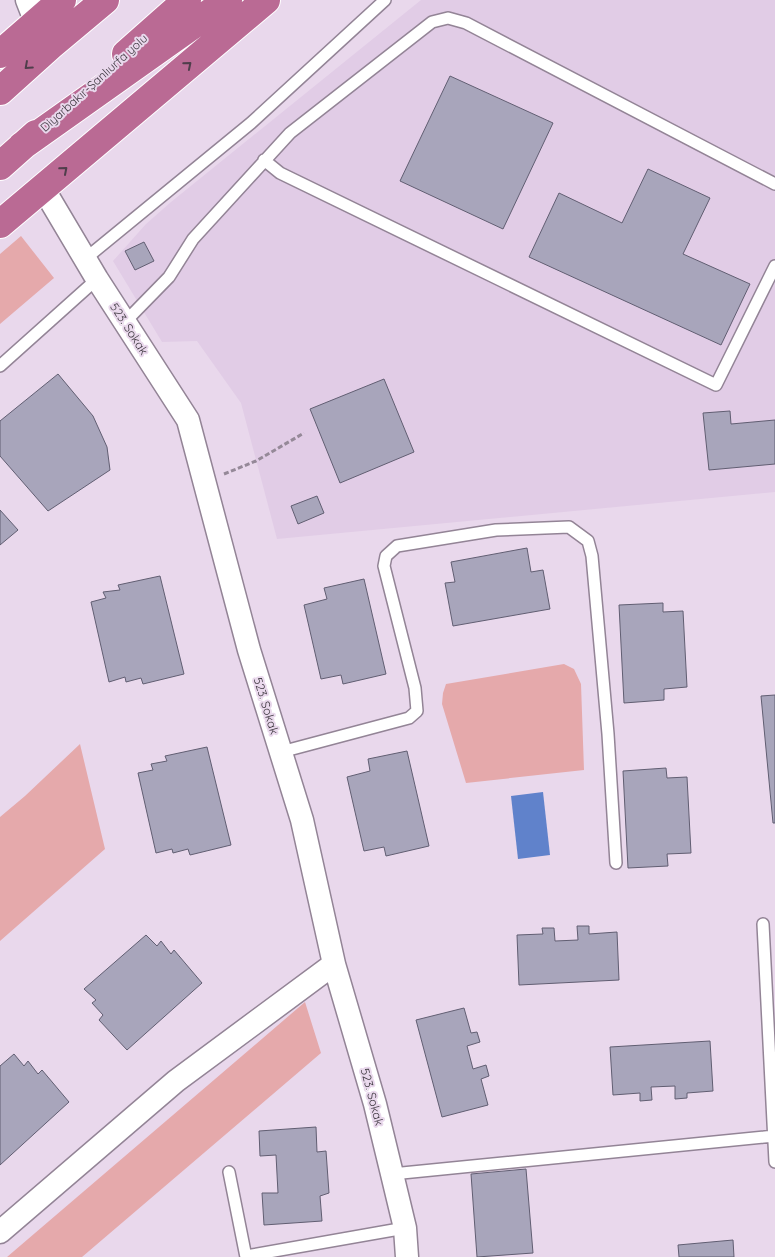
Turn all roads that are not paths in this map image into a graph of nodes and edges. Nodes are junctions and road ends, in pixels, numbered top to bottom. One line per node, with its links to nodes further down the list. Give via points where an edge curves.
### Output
1 (62, 0): 8 (highway)
2 (94, 0): 9 (highway)
3 (105, 0): 9 (highway)
4 (187, 0): 12 (highway, Diyarbakır-Şanlıurfa yolu)
5 (228, 0): 12 (highway)
6 (266, 0): 16 (highway, one-way to 6)
7 (385, 0): 18 (lane, via 251,124)
8 (31, 11): 10 (highway)
9 (50, 46): 11 (highway, one-way to 11)
10 (0, 54)
11 (0, 91)
12 (22, 146): 14 (highway, Diyarbakır-Şanlıurfa yolu)
13 (264, 160): 15 (lane, via 290,133 432,22 448,18 466,23); 19 (lane, via 280,173 716,385); 21 (lane, via 192,239 169,278)
14 (0, 166)
15 (775, 184)
16 (44, 188): 17 (highway); 18 (street, 523. Sokak)
17 (0, 224)
18 (85, 259): 20 (street, 523. Sokak)
19 (775, 266)
20 (97, 279): 21 (street, 523. Sokak); 22 (lane)
21 (125, 322): 23 (street, 523. Sokak, via 188,420 249,650)
22 (0, 366)
23 (281, 752): 24 (lane, via 409,718 417,711 415,688 384,566 386,556 396,546 496,530 569,527 588,541 592,556); 26 (street, 523. Sokak, via 302,820)
24 (616, 863)
25 (762, 924): 27 (lane)
26 (334, 964): 30 (street, 523. Sokak); 32 (street, via 176,1081)
27 (774, 1136): 28 (lane); 30 (lane)
28 (775, 1162)
29 (229, 1172): 33 (lane)
30 (392, 1174): 31 (street, 523. Sokak)
31 (405, 1228): 33 (lane); 34 (street, 523. Sokak)
32 (0, 1232)
33 (246, 1257)
34 (407, 1257)

